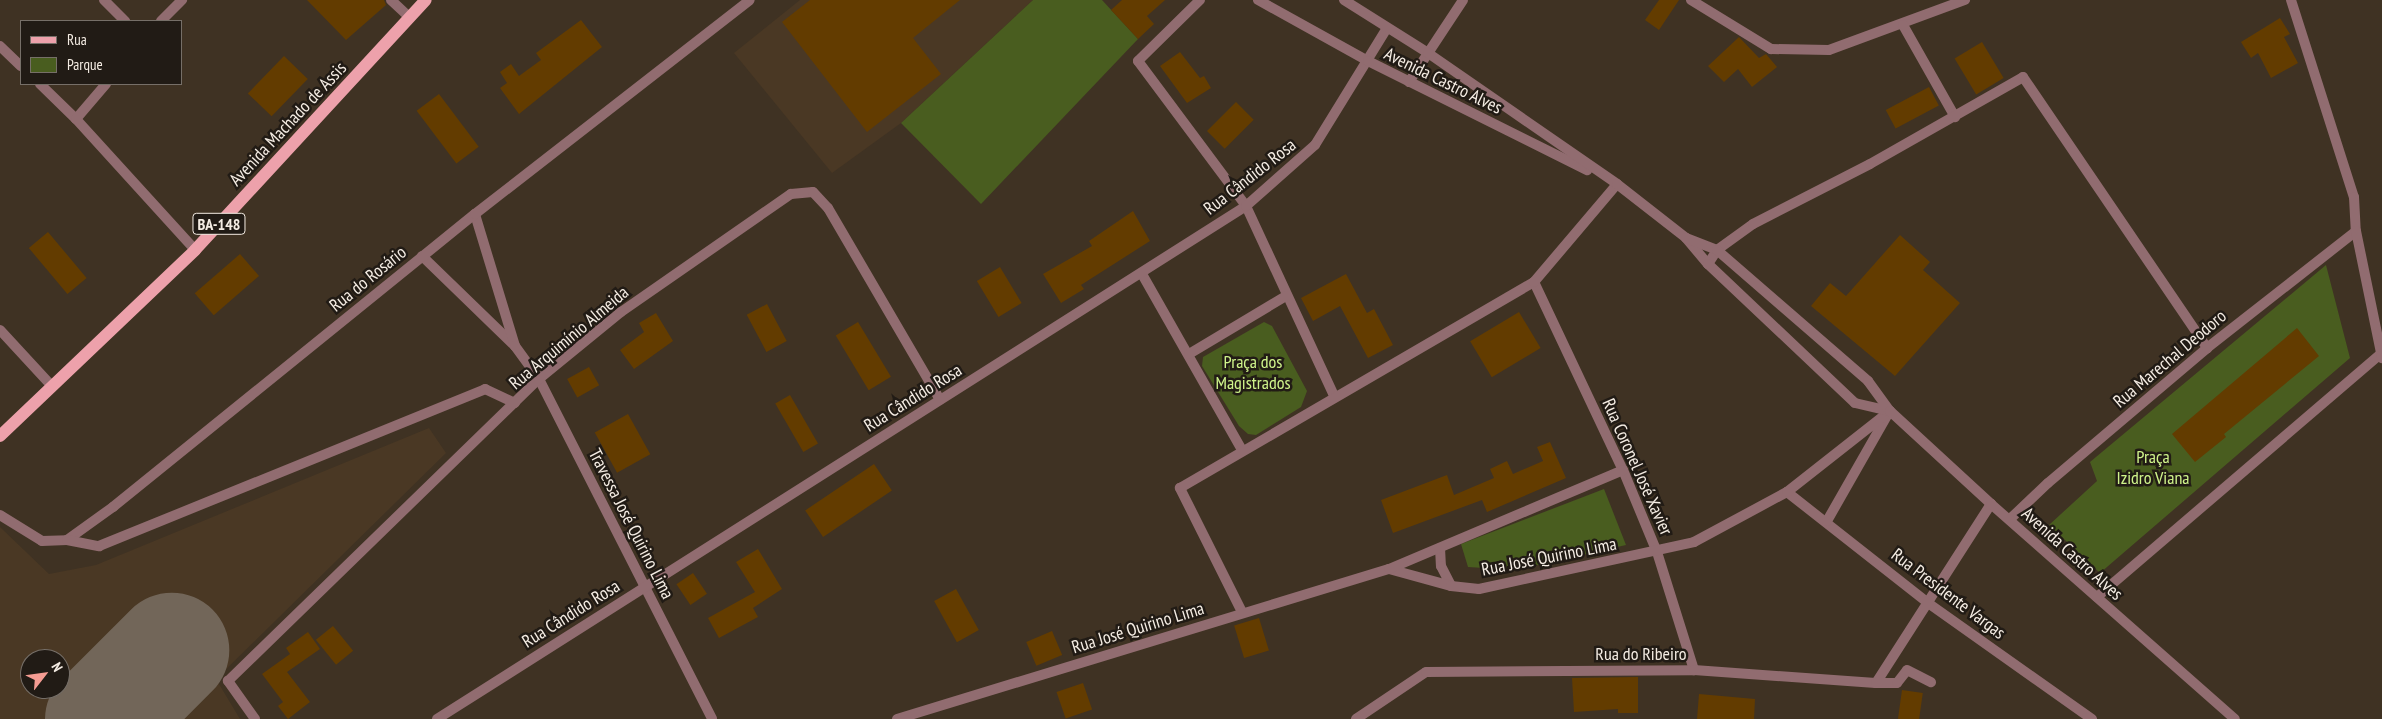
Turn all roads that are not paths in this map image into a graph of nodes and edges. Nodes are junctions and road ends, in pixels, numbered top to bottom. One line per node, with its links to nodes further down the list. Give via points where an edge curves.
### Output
1 (104, 0): 14 (street)
2 (182, 0): 15 (street)
3 (391, 0): 13 (street)
4 (426, 0): 13 (main road, Avenida Machado de Assis / BA-148)
5 (750, 0): 29 (street, Rua do Rosário)
6 (1200, 0): 28 (street, via 1138,61)
7 (1258, 0): 20 (street, Avenida Castro Alves)
8 (1344, 0): 17 (street, Avenida Castro Alves)
9 (1463, 0): 19 (street)
10 (1691, 0): 16 (street, via 1771,49 1829,50)
11 (1965, 0): 16 (street)
12 (2291, 0): 30 (street, via 2354,197)
13 (409, 17): 32 (main road, Avenida Machado de Assis / BA-148)
14 (124, 20)
15 (162, 20)
16 (1903, 25): 25 (street)
17 (1387, 28): 19 (street, Avenida Castro Alves); 20 (street, Rua Cândido Rosa)
18 (0, 46): 21 (street)
19 (1428, 53): 22 (street); 27 (street, Avenida Castro Alves)
20 (1368, 61): 22 (street, Avenida Castro Alves); 28 (street, Rua Cândido Rosa, via 1315,145)
21 (20, 65)
22 (1410, 82): 27 (street, Avenida Castro Alves)
23 (41, 85): 26 (street)
24 (105, 85): 26 (street)
25 (1955, 117): 33 (street, via 1753,224); 41 (street, via 2023,77)
26 (76, 119): 32 (street)
27 (1617, 184): 31 (street, Avenida Castro Alves); 37 (street)
28 (1246, 206): 36 (street, Rua Cândido Rosa); 38 (street)
29 (475, 214): 34 (street, Rua do Rosário); 40 (street)
30 (2356, 231): 41 (street, Rua Marechal Deodoro); 43 (street)
31 (1686, 238): 33 (street, Avenida Castro Alves); 35 (street, Avenida Castro Alves)
32 (195, 250): 45 (main road, Avenida Machado de Assis / BA-148)
33 (1717, 250): 35 (street); 49 (street, Avenida Castro Alves, via 1868,381)
34 (422, 256): 40 (street); 58 (street, Rua do Rosário, via 113,507)
35 (1708, 264): 49 (street, Avenida Castro Alves, via 1855,402)
36 (1142, 274): 42 (street); 47 (street, Rua Cândido Rosa)
37 (1534, 282): 46 (street); 52 (street, Rua Coronel José Xavier)
38 (1286, 296): 42 (street); 46 (street)
39 (0, 330): 45 (street)
40 (515, 346): 44 (street, Travessa José Quirino Lima)
41 (2207, 348): 56 (street, Rua Marechal Deodoro, via 2048,482)
42 (1189, 354): 51 (street)
43 (2382, 354): 64 (street)
44 (539, 379): 47 (street, Rua Arquimínio Almeida, via 621,312 791,194 813,192 828,208); 48 (street, Rua Arquimínio Almeida); 63 (street, Travessa José Quirino Lima)
45 (51, 385): 50 (main road, Avenida Machado de Assis / BA-148)
46 (1334, 396): 51 (street)
47 (940, 400): 63 (street, Rua Cândido Rosa)
48 (515, 404): 58 (street, via 484,389 99,546); 70 (street, Rua Arquimínio Almeida, via 228,681)
49 (1890, 410): 53 (street, Rua José Quirino Lima); 54 (street, Avenida Castro Alves); 57 (street)
50 (0, 436)
51 (1242, 450): 66 (street, via 1180,488)
52 (1623, 470): 59 (street, Rua José Quirino Lima); 60 (street, Rua Coronel José Xavier)
53 (1787, 492): 57 (street, Rua Presidente Vargas); 60 (street, Rua José Quirino Lima, via 1694,542)
54 (1990, 504): 56 (street, Avenida Castro Alves); 65 (street)
55 (0, 515): 58 (street, via 42,541)
56 (2010, 519): 64 (street, Avenida Castro Alves)
57 (1827, 521): 65 (street, Rua Presidente Vargas)
58 (67, 540)
59 (1440, 548): 61 (street, Rua José Quirino Lima); 62 (street, via 1441,566)
60 (1657, 552): 62 (street, Rua José Quirino Lima, via 1479,588); 67 (street, Rua Coronel José Xavier)
61 (1389, 569): 62 (street, Rua José Quirino Lima); 66 (street, Rua José Quirino Lima)
62 (1451, 586)
63 (644, 587): 71 (street, Rua Cândido Rosa); 72 (street, Travessa José Quirino Lima)
64 (2097, 597): 76 (street, Avenida Castro Alves)
65 (1928, 603): 69 (street); 75 (street, Rua Presidente Vargas)
66 (1242, 612): 73 (street, Rua José Quirino Lima)
67 (1694, 670): 69 (street, Rua do Ribeiro); 74 (street, Rua do Ribeiro, via 1426,672)
68 (1931, 682): 69 (street, Rua do Ribeiro, via 1906,670 1897,683)
69 (1876, 683)
70 (254, 719)
71 (437, 719)
72 (712, 719)
73 (898, 719)
74 (1356, 719)
75 (2092, 719)
76 (2235, 719)

